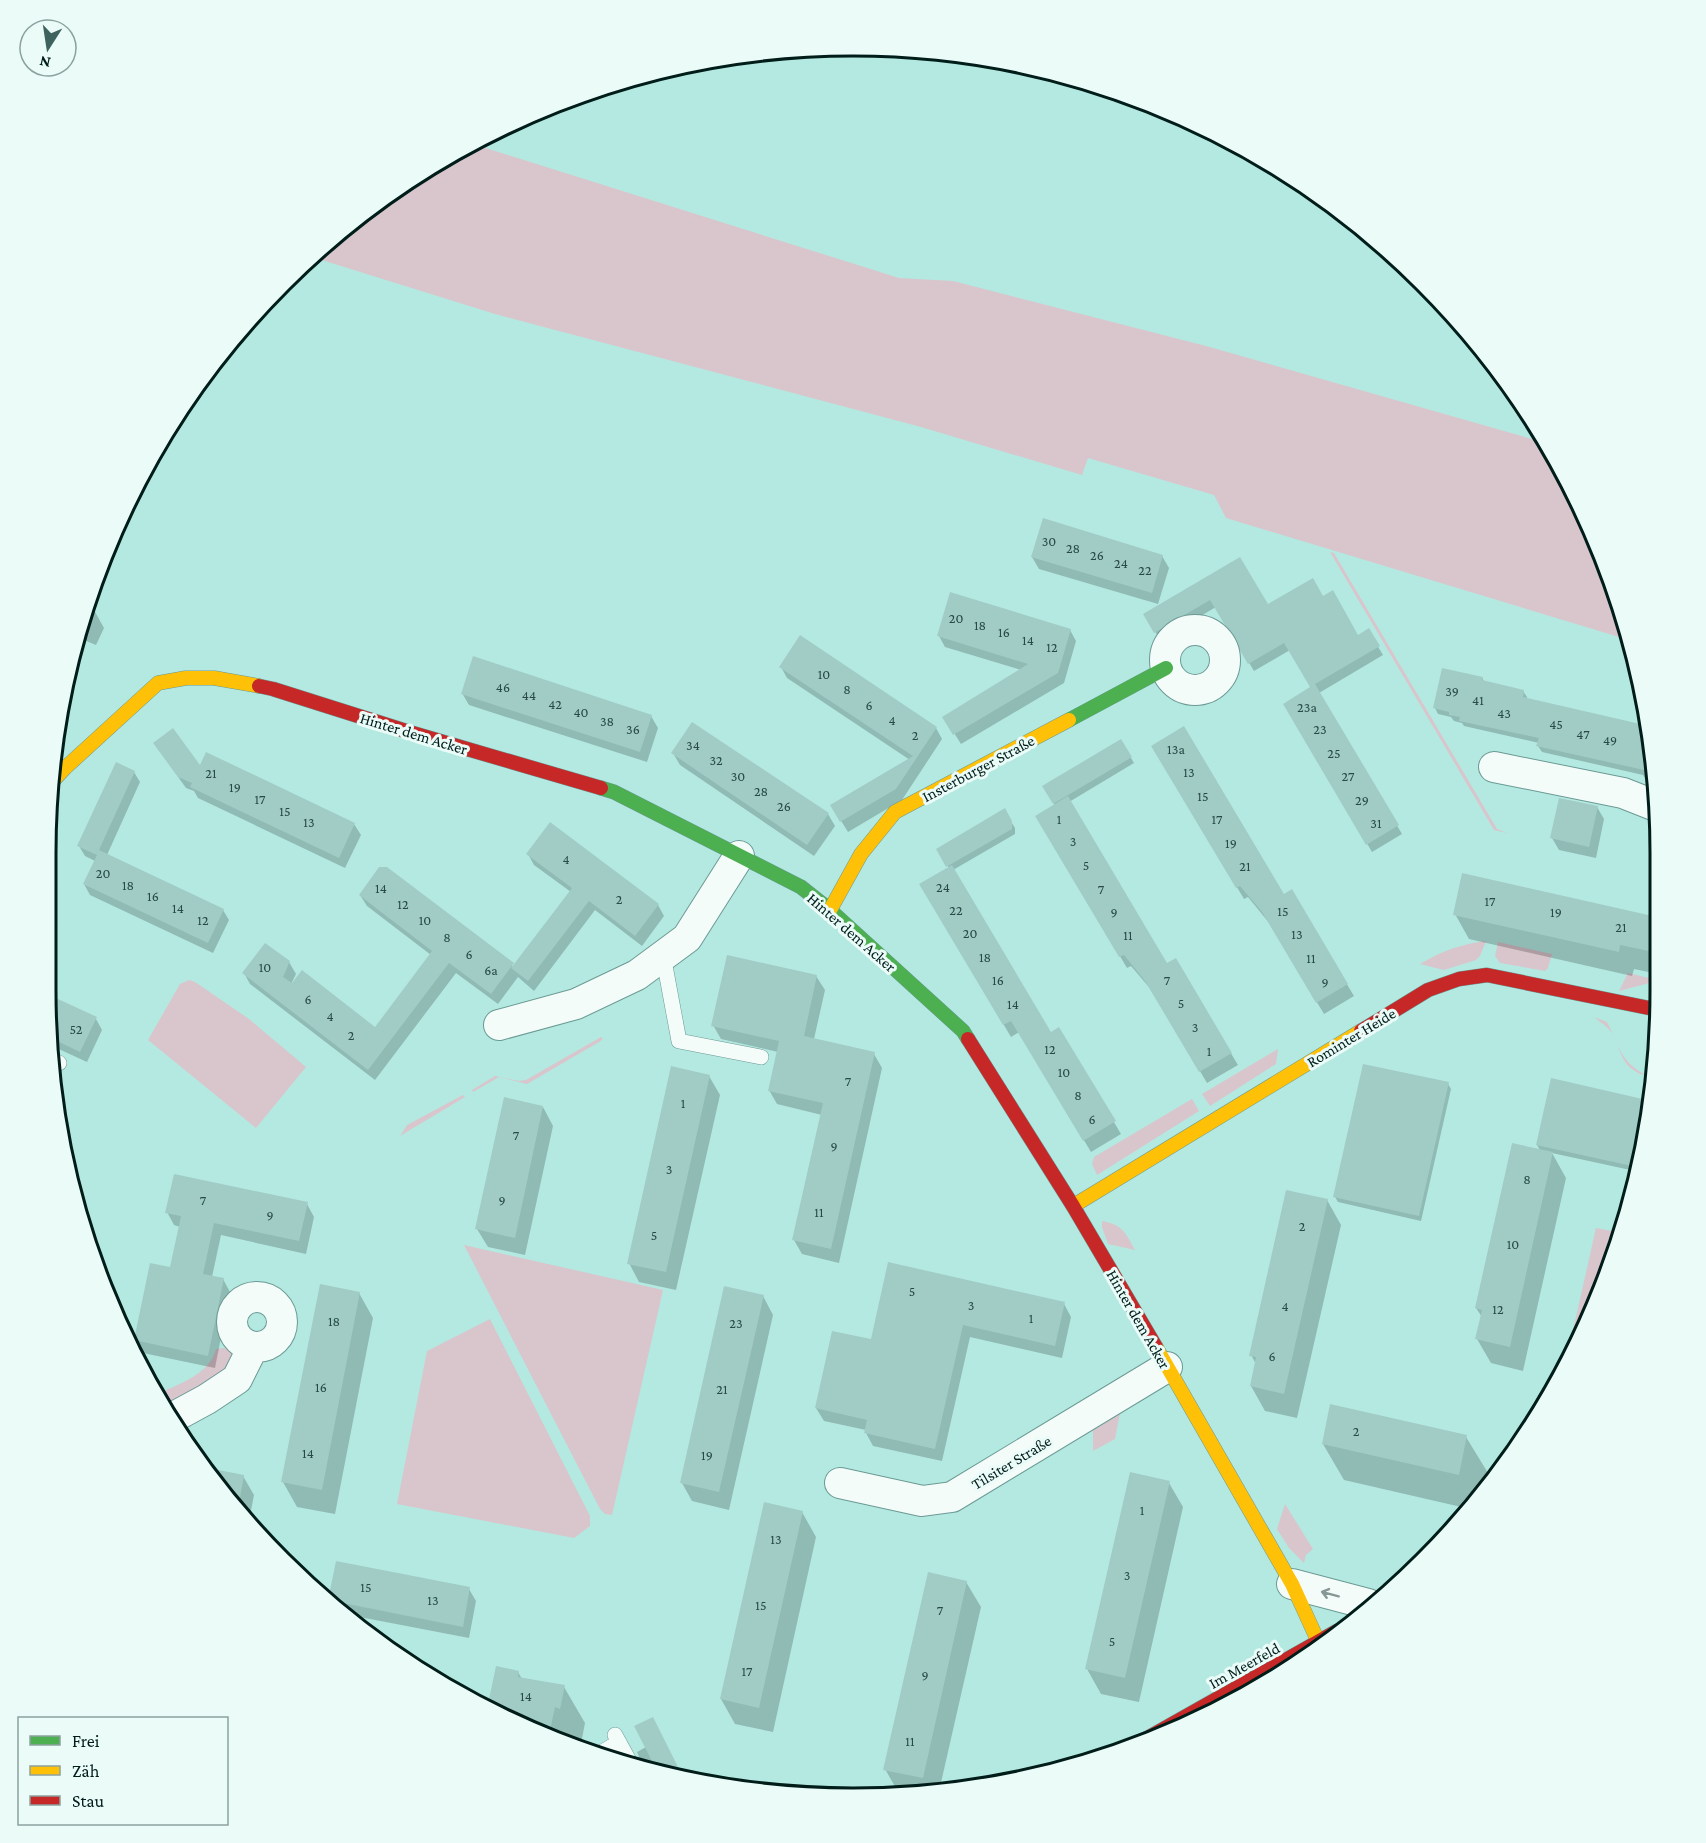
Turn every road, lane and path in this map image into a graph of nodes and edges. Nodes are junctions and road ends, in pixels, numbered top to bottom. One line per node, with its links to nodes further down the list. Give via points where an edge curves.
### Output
1 (1166, 668): 6 (street, Insterburger Straße, via 895,812 861,854)
2 (1494, 767): 4 (street, via 1623,793)
3 (60, 774): 5 (street, Hinter dem Acker, via 158,683 214,678 273,689 614,792)
4 (1649, 803)
5 (739, 856): 6 (street, Hinter dem Acker, via 801,887); 7 (street, via 687,938)
6 (830, 910): 11 (street, Hinter dem Acker, via 963,1030)
7 (663, 955): 9 (street, via 636,975 576,1004); 10 (lane, via 679,1041)
8 (1650, 1008): 11 (street, Rominter Heide, via 1487,975 1459,979 1428,990)
9 (499, 1025)
10 (760, 1057)
11 (1073, 1206): 13 (street, Hinter dem Acker)
12 (253, 1347): 14 (street, via 237,1379)
13 (1167, 1367): 15 (street, Tilsiter Straße, via 952,1497 922,1501); 16 (street, Hinter dem Acker)
14 (178, 1415)
15 (840, 1483)
16 (1292, 1584): 17 (street, one-way to 16); 18 (street, Hinter dem Acker)
17 (1363, 1603)
18 (1317, 1638)
19 (1290, 1657): 20 (street, Im Meerfeld)
20 (1200, 1708)
21 (606, 1748): 22 (lane, via 617,1738)
22 (625, 1753)

